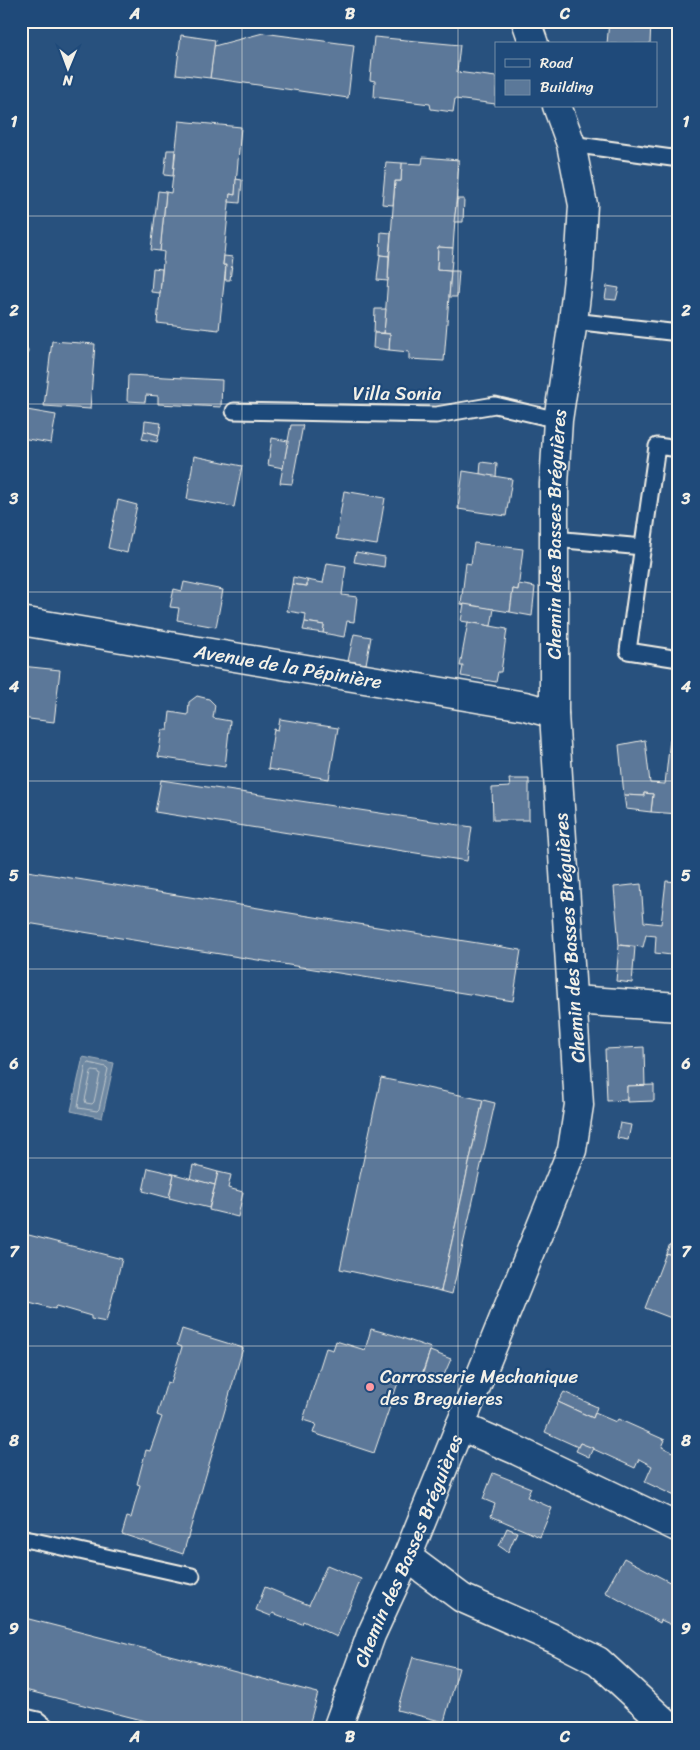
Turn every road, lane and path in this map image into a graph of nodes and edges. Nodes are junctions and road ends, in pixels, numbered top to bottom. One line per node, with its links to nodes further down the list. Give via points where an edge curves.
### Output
1 (526, 21): 2 (street)
2 (533, 42)
3 (558, 108): 4 (street, Chemin des Basses Bréguières)
4 (571, 144): 5 (lane); 6 (street, Chemin des Basses Bréguières, via 583,204)
5 (679, 159)
6 (573, 321): 7 (lane); 9 (street, Chemin des Basses Bréguières)
7 (679, 334)
8 (234, 411): 9 (lane, Villa Sonia, via 436,415 495,406)
9 (558, 420): 11 (street, Chemin des Basses Bréguières)
10 (679, 449): 12 (lane, via 658,446)
11 (554, 539): 12 (lane); 15 (street, Chemin des Basses Bréguières)
12 (643, 547): 14 (lane, via 628,651)
13 (21, 621): 15 (street, Avenue de la Pépinière, via 515,704)
14 (679, 659)
15 (554, 714): 16 (street, Chemin des Basses Bréguières)
16 (573, 1000): 17 (street); 18 (street, Chemin des Basses Bréguières, via 579,1105 572,1150)
17 (679, 1007)
18 (460, 1426): 19 (street); 21 (street, Chemin des Basses Bréguières)
19 (679, 1528)
20 (21, 1538): 22 (lane)
21 (408, 1557): 25 (street, Chemin des Basses Bréguières, via 371,1635); 26 (street, via 462,1598 598,1661)
22 (192, 1576)
23 (21, 1716): 24 (lane, via 38,1720)
24 (49, 1729)
25 (337, 1729)
26 (672, 1729)

